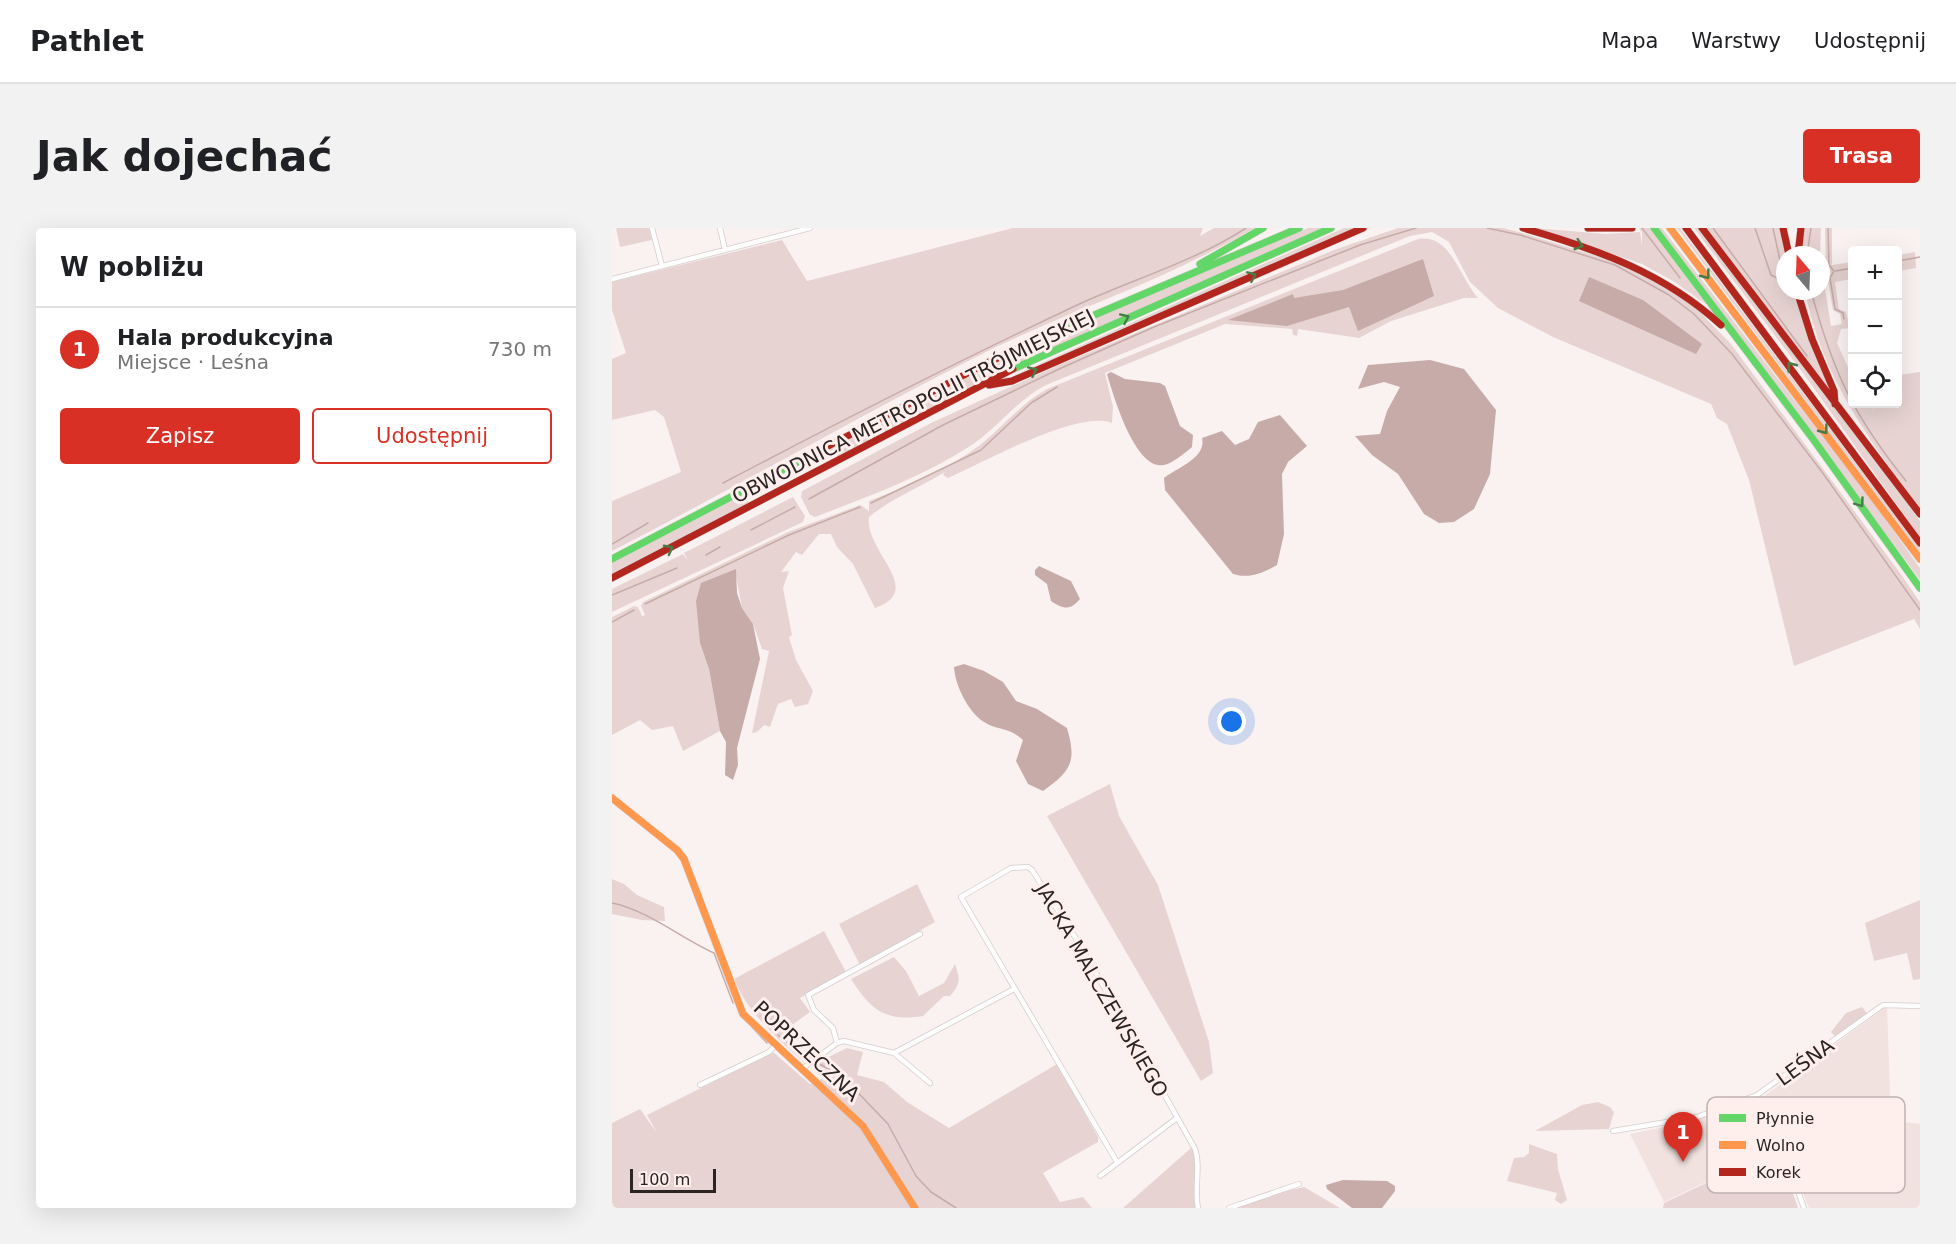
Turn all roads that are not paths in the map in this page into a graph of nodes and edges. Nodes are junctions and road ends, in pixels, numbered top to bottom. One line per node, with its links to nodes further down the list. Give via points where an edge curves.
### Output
1 (652, 228): 21 (street)
2 (720, 228): 20 (street)
3 (810, 228): 17 (street)
4 (1263, 228): 23 (main road)
5 (1299, 228): 23 (main road, OBWODNICA METROPOLII TRÓJMIEJSKIEJ)
6 (1331, 228): 26 (main road, OBWODNICA METROPOLII TRÓJMIEJSKIEJ, one-way to 6)
7 (1363, 228): 26 (main road, one-way to 7, via 1012,381)
8 (1523, 228): 25 (main road, one-way to 25, via 1653,273 1697,303)
9 (1588, 228): 10 (main road)
10 (1632, 228)
11 (1654, 228): 25 (main road)
12 (1670, 228): 31 (main road, one-way to 31)
13 (1686, 228): 29 (main road, one-way to 13)
14 (1702, 228): 27 (main road)
15 (1783, 228): 18 (main road)
16 (1801, 228): 19 (main road)
17 (788, 231): 20 (street)
18 (1787, 246)
19 (1799, 246)
20 (725, 250): 21 (street)
21 (662, 266): 22 (street)
22 (612, 279)
23 (1154, 289): 30 (main road, OBWODNICA METROPOLII TRÓJMIEJSKIEJ, via 977,369)
24 (1800, 300): 27 (main road)
25 (1746, 350): 33 (main road, one-way to 33)
26 (977, 387): 32 (main road, OBWODNICA METROPOLII TRÓJMIEJSKIEJ, one-way to 26)
27 (1836, 404): 28 (main road)
28 (1920, 514)
29 (1920, 543)
30 (612, 559)
31 (1920, 559)
32 (612, 578)
33 (1920, 588)
34 (612, 798): 39 (main road, POPRZECZNA, via 684,859 737,1006)
35 (920, 934): 38 (street, via 808,995 814,1010 833,1028)
36 (1014, 989): 40 (street); 46 (street, JACKA MALCZEWSKIEGO, via 960,897 1011,868 1028,867 1082,948); 48 (street)
37 (1920, 1006): 44 (street, LEŚNA, via 1882,1005)
38 (837, 1043): 40 (street, via 844,1041); 41 (street)
39 (776, 1045): 41 (main road, POPRZECZNA); 43 (street)
40 (894, 1053): 42 (street)
41 (802, 1069): 52 (main road, POPRZECZNA, via 863,1126)
42 (930, 1083)
43 (700, 1085)
44 (1751, 1097)
45 (1707, 1113): 47 (street, LEŚNA)
46 (1177, 1118): 48 (street); 53 (street, via 1198,1157)
47 (1613, 1131)
48 (1117, 1162): 49 (street)
49 (1100, 1176)
50 (1299, 1184): 54 (street)
51 (1799, 1193): 55 (street)
52 (915, 1208)
53 (1198, 1208)
54 (1229, 1208)
55 (1804, 1208)

